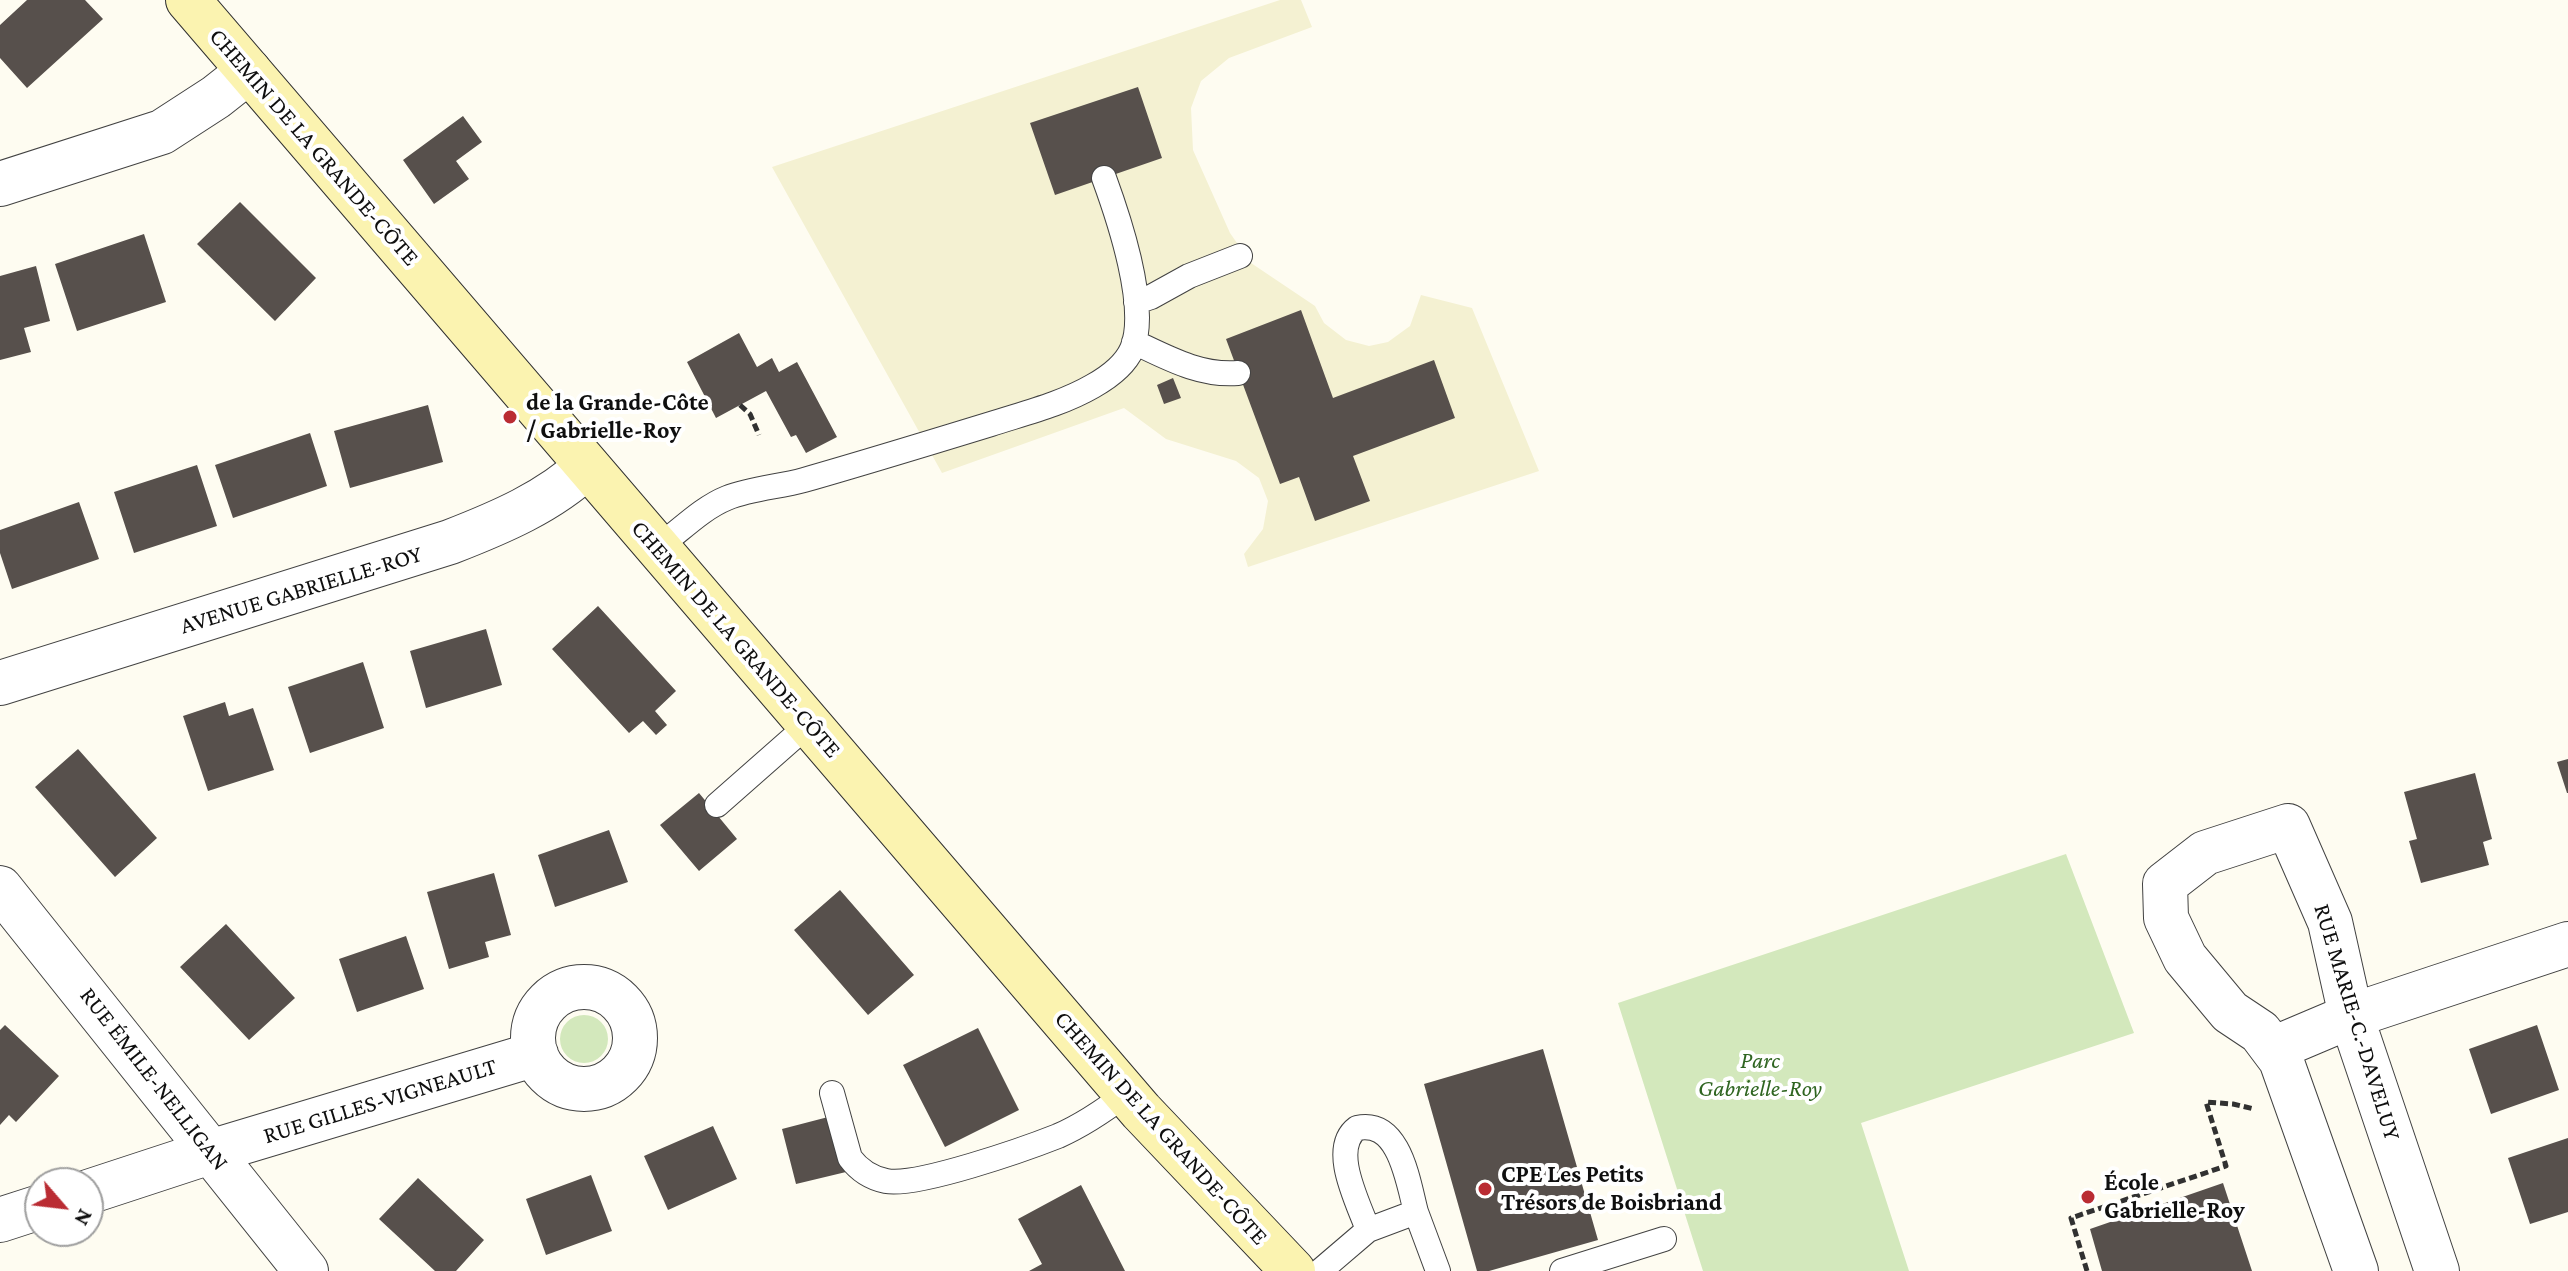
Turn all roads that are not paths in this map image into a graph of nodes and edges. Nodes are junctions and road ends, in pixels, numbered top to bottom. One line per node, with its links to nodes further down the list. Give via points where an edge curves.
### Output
1 (188, 0): 2 (main road, CHEMIN DE LA GRANDE-CÔTE)
2 (249, 71): 4 (street, via 162,132); 9 (main road, CHEMIN DE LA GRANDE-CÔTE)
3 (1104, 178): 6 (lane)
4 (0, 184)
5 (1240, 256): 6 (lane)
6 (1136, 302): 7 (lane)
7 (1134, 342): 8 (lane, via 1180,364 1220,375); 10 (lane, via 1124,363 1072,396 898,453 724,499)
8 (1238, 373)
9 (587, 466): 10 (main road, CHEMIN DE LA GRANDE-CÔTE); 11 (street, AVENUE GABRIELLE-ROY, via 514,515 450,542)
10 (658, 547): 12 (main road, CHEMIN DE LA GRANDE-CÔTE)
11 (0, 683)
12 (809, 724): 13 (lane); 20 (main road, CHEMIN DE LA GRANDE-CÔTE)
13 (717, 805)
14 (0, 888): 21 (street, RUE ÉMILE-NELLIGAN)
15 (2568, 944): 16 (street)
16 (2351, 1016): 17 (street); 17 (street, RUE MARIE-C.-DAVELUY, via 2330,922 2288,826 2205,853 2165,884 2166,918 2185,958 2230,1012 2260,1032); 34 (street, RUE MARIE-C.-DAVELUY)
17 (2273, 1049): 33 (street, RUE MARIE-C.-DAVELUY)
18 (536, 1054): 21 (street, RUE GILLES-VIGNEAULT)
19 (832, 1093): 20 (lane, via 850,1158 886,1181 943,1173 1057,1136)
20 (1126, 1094): 29 (main road, CHEMIN DE LA GRANDE-CÔTE)
21 (213, 1151): 22 (street, RUE GILLES-VIGNEAULT); 28 (street, RUE ÉMILE-NELLIGAN)
22 (104, 1187)
23 (24, 1212): 25 (street)
24 (1416, 1212): 26 (lane); 26 (lane, via 1392,1142 1374,1129 1357,1128 1347,1139 1344,1157); 31 (lane)
25 (0, 1220)
26 (1368, 1230): 30 (lane)
27 (1664, 1239): 32 (lane)
28 (306, 1271)
29 (1293, 1271)
30 (1320, 1271)
31 (1438, 1271)
32 (1562, 1271)
33 (2356, 1271)
34 (2437, 1271)

